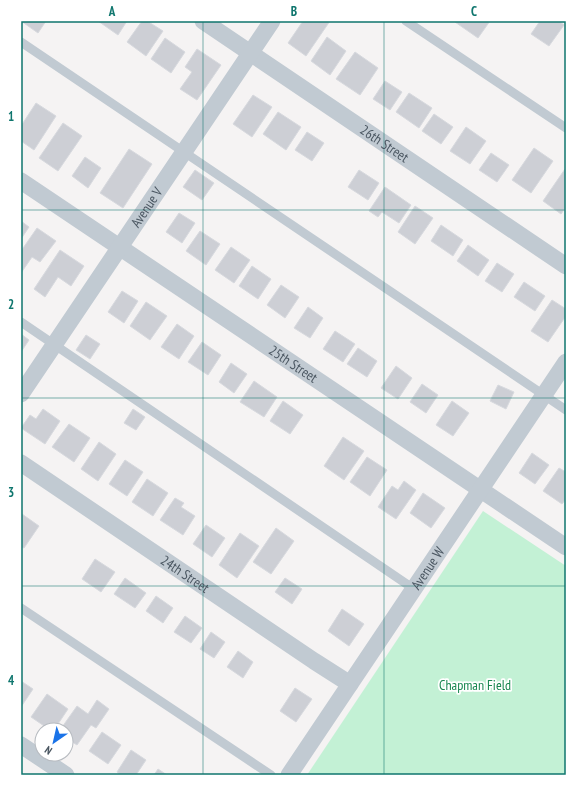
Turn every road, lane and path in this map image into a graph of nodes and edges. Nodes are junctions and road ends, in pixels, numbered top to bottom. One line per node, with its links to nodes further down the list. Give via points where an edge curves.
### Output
1 (203, 21): 5 (street, 26th Street)
2 (272, 21): 5 (street, Avenue V)
3 (406, 21): 6 (lane)
4 (21, 42): 7 (lane)
5 (251, 53): 7 (street, Avenue V); 10 (street, 26th Street)
6 (566, 128)
7 (184, 151): 9 (street, Avenue V); 15 (lane)
8 (21, 180): 9 (street, 25th Street)
9 (120, 247): 12 (street, Avenue V); 18 (street, 25th Street)
10 (566, 266)
11 (21, 322): 12 (lane)
12 (54, 345): 14 (street, Avenue V); 20 (lane)
13 (566, 362): 15 (street, Avenue W)
14 (21, 394)
15 (544, 395): 16 (lane); 18 (street, Avenue W)
16 (566, 410)
17 (21, 464): 22 (street, 24th Street)
18 (481, 489): 19 (street, 25th Street); 20 (street, Avenue W)
19 (566, 547)
20 (414, 589): 22 (street, Avenue W)
21 (21, 608): 25 (lane)
22 (350, 684): 26 (street, Avenue W)
23 (21, 745): 24 (street)
24 (66, 775)
25 (271, 775)
26 (289, 775)

